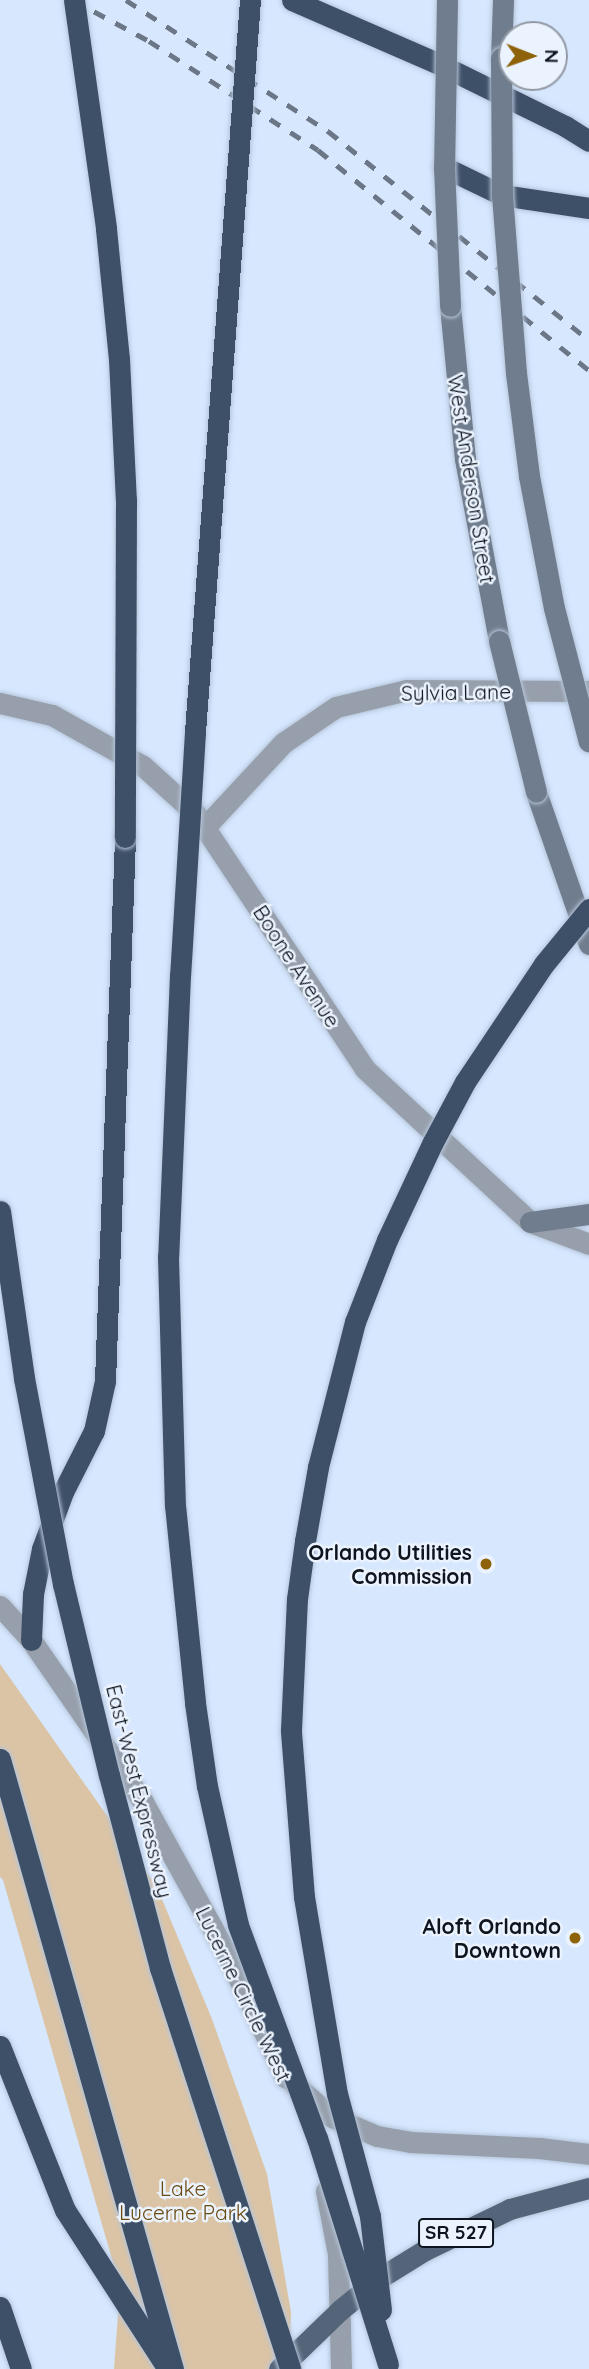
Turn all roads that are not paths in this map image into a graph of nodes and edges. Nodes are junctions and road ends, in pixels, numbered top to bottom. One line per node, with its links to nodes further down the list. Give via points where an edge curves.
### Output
1 (74, 0): 21 (highway, bridge, via 119,359 126,500 125,837 105,1381 94,1431 63,1492 42,1549 33,1594)
2 (250, 0): 29 (highway, bridge, via 180,989 167,1258 176,1505 207,1786 238,1925 317,2138)
3 (292, 0): 6 (highway, via 437,63)
4 (447, 0): 7 (main road, West Anderson Street, bridge)
5 (503, 0): 8 (main road, bridge)
6 (589, 141)
7 (444, 167): 8 (highway); 15 (main road, West Anderson Street, bridge, via 465,460 499,641 536,792)
8 (502, 195): 9 (highway); 12 (main road, bridge, via 529,476 554,608)
9 (589, 208)
10 (589, 691): 13 (street, Sylvia Lane, via 407,690 335,707 283,743)
11 (0, 703): 13 (street, Boone Avenue, via 52,715 142,766)
12 (589, 742)
13 (205, 827): 18 (street, Boone Avenue, via 365,1069)
14 (589, 909): 29 (highway, bridge, via 544,964 465,1082 387,1240 355,1322 321,1454 297,1599 291,1730 304,1897 337,2094 370,2216)
15 (589, 944)
16 (0, 1211): 33 (highway, East-West Expressway, bridge, via 24,1378 63,1584 109,1775 160,1968)
17 (589, 1214): 18 (main road)
18 (530, 1222): 19 (street, Boone Avenue)
19 (589, 1244)
20 (0, 1606): 21 (street, Lucerne Circle West)
21 (31, 1640): 24 (street, Lucerne Circle West, via 143,1802 228,1956)
22 (0, 1759): 31 (highway)
23 (0, 2046): 31 (highway, via 65,2210)
24 (286, 2077): 25 (street, via 332,2117 377,2136); 28 (street, Lucerne Circle West, via 325,2182 338,2254)
25 (589, 2154)
26 (589, 2188): 28 (main road, SR 527, via 510,2209 463,2229 378,2279)
27 (0, 2307): 30 (highway)
28 (340, 2310): 32 (main road, SR 527); 34 (street, Lucerne Circle West)
29 (389, 2367)
30 (21, 2369)
31 (171, 2369)
32 (279, 2369)
33 (290, 2369)
34 (341, 2369)

